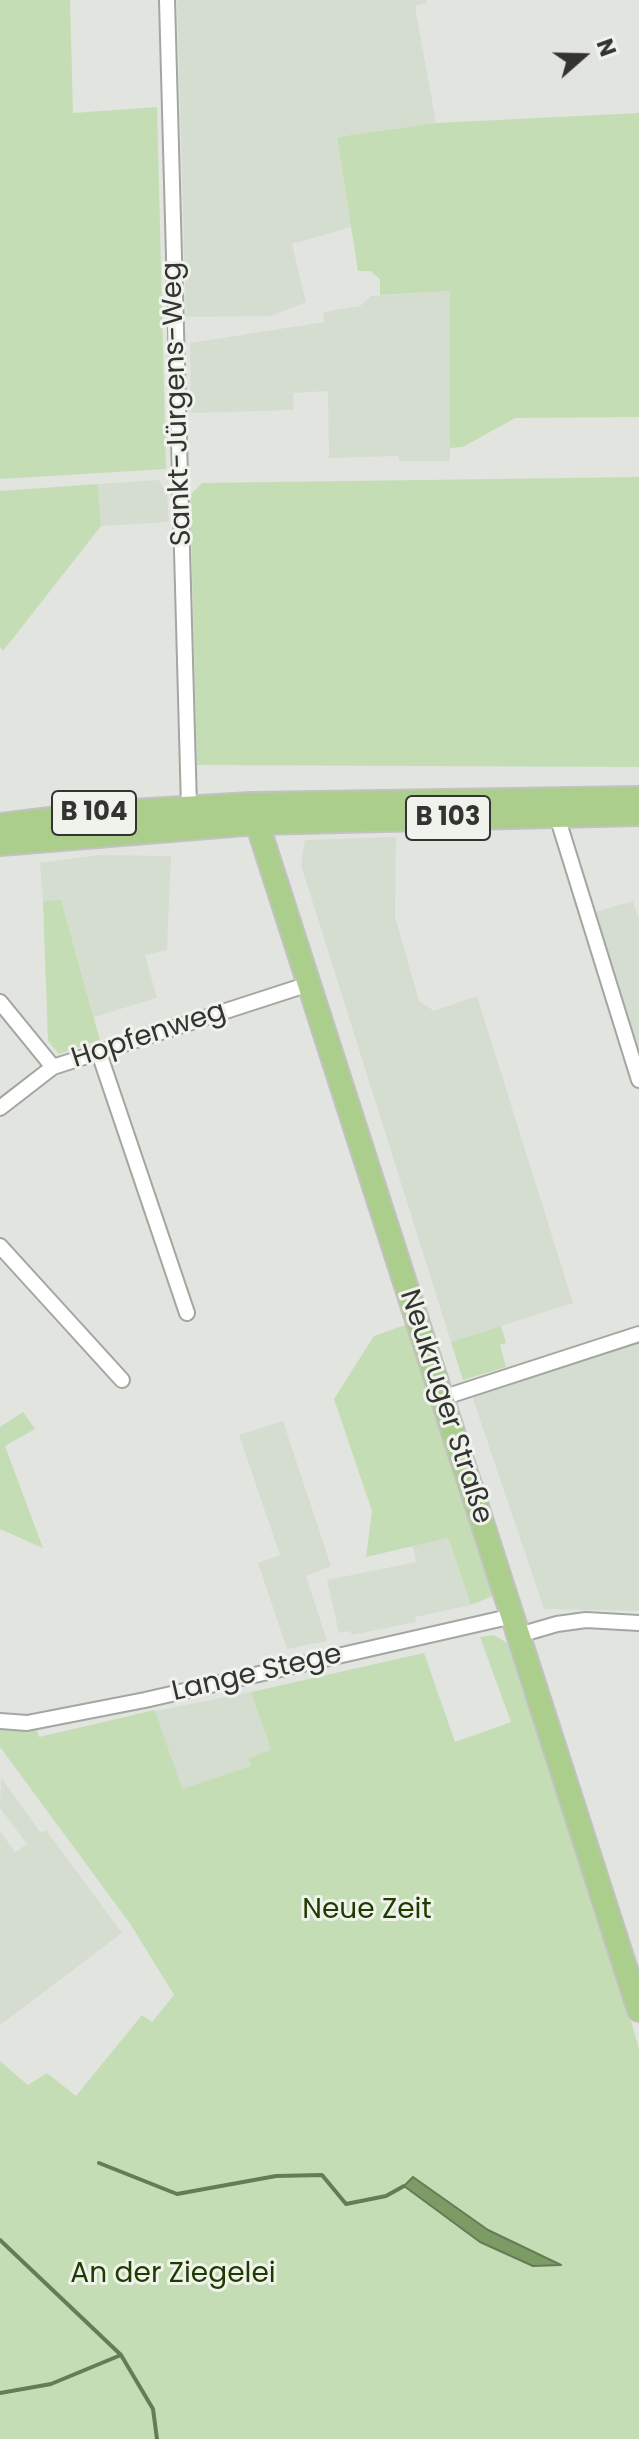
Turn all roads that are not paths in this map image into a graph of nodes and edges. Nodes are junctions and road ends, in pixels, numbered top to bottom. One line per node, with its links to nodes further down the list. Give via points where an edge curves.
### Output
1 (167, 0): 3 (street, Sankt-Jürgens-Weg)
2 (639, 798): 4 (main road, B 103)
3 (189, 807): 4 (main road, B 104); 7 (main road, B 104)
4 (253, 814): 6 (main road, B 103); 8 (main road, B 104); 9 (main road, Neukruger Straße)
5 (639, 814): 6 (main road, B 103)
6 (560, 815): 13 (street)
7 (0, 825)
8 (0, 844)
9 (309, 984): 11 (street, Hopfenweg); 19 (main road, Neukruger Straße)
10 (0, 1002): 12 (street)
11 (99, 1053): 12 (street, Hopfenweg); 16 (street)
12 (53, 1067): 14 (street, Hopfenweg)
13 (639, 1080)
14 (0, 1108)
15 (0, 1246): 18 (street)
16 (187, 1313)
17 (639, 1334): 19 (street)
18 (122, 1380)
19 (442, 1398): 21 (main road, Neukruger Straße)
20 (639, 1623): 21 (street, Lange Stege)
21 (516, 1625): 22 (street, Lange Stege, via 27,1723); 23 (main road, Neukruger Straße)
22 (0, 1721)
23 (639, 2010)

